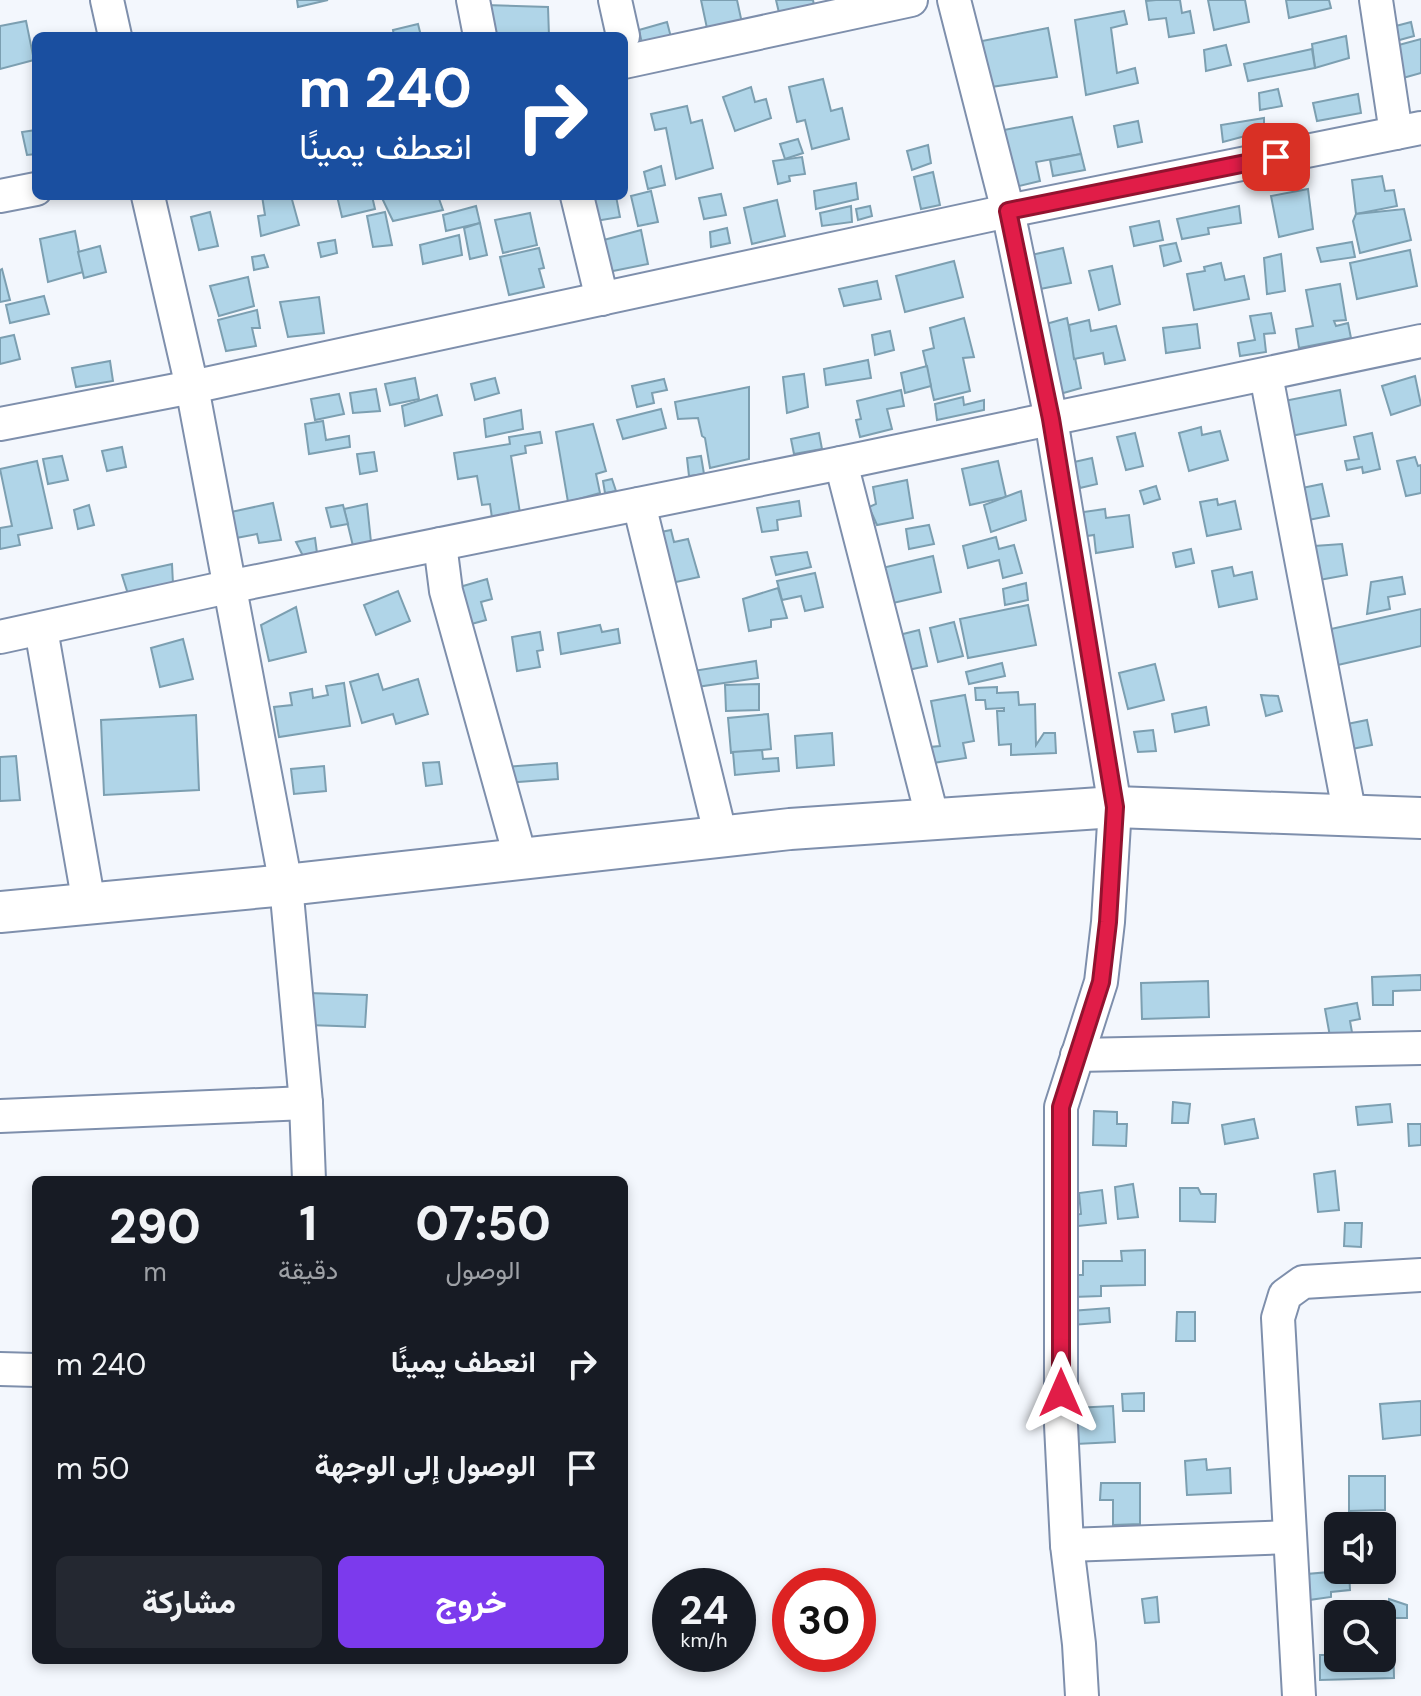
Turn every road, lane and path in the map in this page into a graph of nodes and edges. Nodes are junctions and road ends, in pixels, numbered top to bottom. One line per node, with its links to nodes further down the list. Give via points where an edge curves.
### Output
1 (107, 0): 7 (street)
2 (473, 0): 8 (street)
3 (615, 0): 9 (street)
4 (911, 0): 10 (street)
5 (954, 0): 16 (street)
6 (1376, 0): 11 (street)
7 (114, 32)
8 (479, 32)
9 (621, 32)
10 (628, 49)
11 (1408, 130): 16 (street)
12 (32, 190): 13 (street)
13 (0, 196)
14 (149, 200): 20 (street)
15 (578, 200): 17 (street)
16 (1008, 211): 17 (street); 21 (street)
17 (602, 299): 20 (street)
18 (1421, 341): 19 (street)
19 (1266, 375): 21 (street); 30 (street)
20 (192, 387): 22 (street); 26 (street)
21 (1051, 419): 23 (street); 29 (street)
22 (0, 424)
23 (841, 463): 24 (street); 32 (street)
24 (639, 504): 25 (street); 33 (street)
25 (440, 544): 26 (street); 34 (street, via 446,591)
26 (228, 587): 27 (street); 35 (street)
27 (41, 629): 28 (street); 36 (street)
28 (0, 637)
29 (1115, 807): 30 (street); 32 (street); 39 (street, via 1101,982)
30 (1350, 816): 31 (street)
31 (1421, 818)
32 (933, 820): 33 (street)
33 (721, 837): 34 (street)
34 (521, 860): 35 (street)
35 (286, 885): 36 (street); 40 (street)
36 (89, 904): 37 (street)
37 (0, 912)
38 (1421, 1048): 39 (street)
39 (1077, 1055): 47 (street, via 1061,1107 1061,1425)
40 (306, 1103): 41 (street); 42 (street)
41 (0, 1116)
42 (309, 1176)
43 (1421, 1275): 46 (street, via 1303,1282 1285,1295 1278,1318)
44 (0, 1369): 45 (street)
45 (32, 1370)
46 (1290, 1537): 47 (street); 49 (street)
47 (1067, 1545): 48 (street)
48 (1082, 1696)
49 (1299, 1696)

